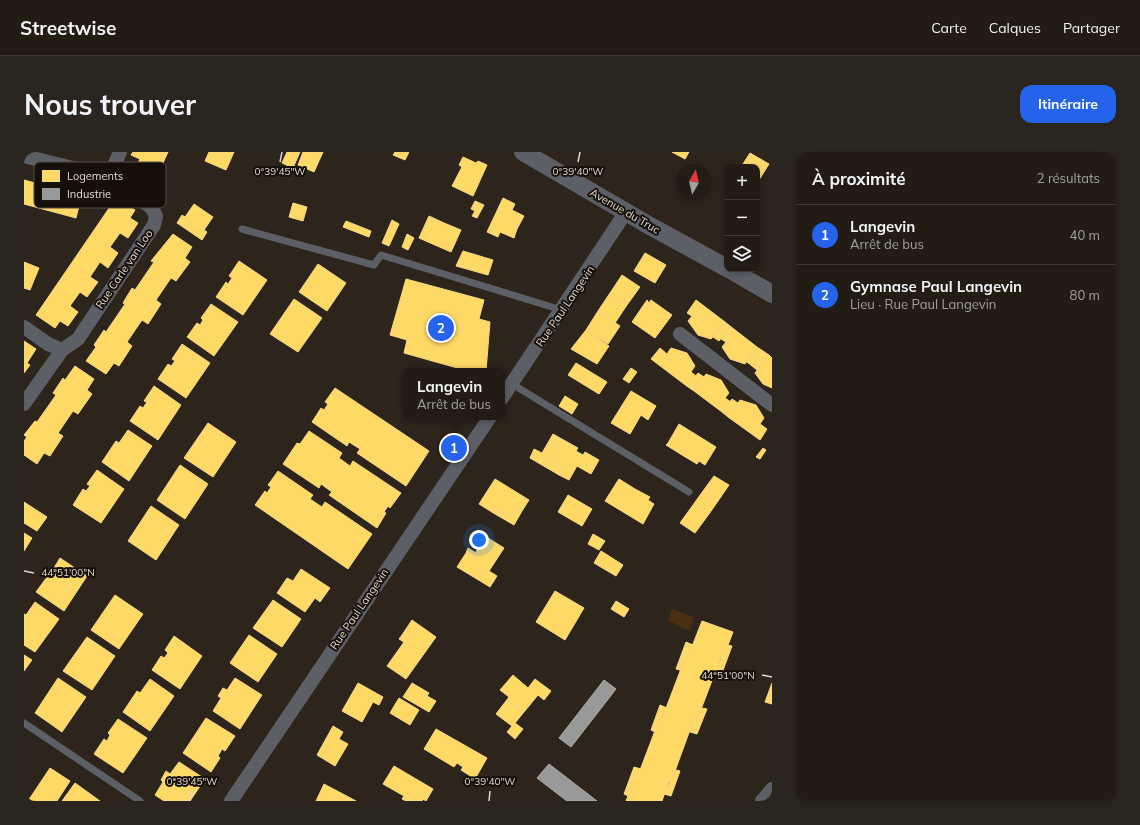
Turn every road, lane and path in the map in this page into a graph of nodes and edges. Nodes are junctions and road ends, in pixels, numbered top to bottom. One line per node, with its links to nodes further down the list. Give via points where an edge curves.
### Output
1 (120, 152): 5 (street)
2 (523, 152): 7 (street, Avenue du Truc)
3 (24, 156): 4 (street)
4 (48, 162)
5 (116, 162)
6 (152, 208): 15 (street, Rue Carle van Loo, via 156,216 154,224 78,339)
7 (626, 212): 9 (street, Avenue du Truc); 12 (street, Rue Paul Langevin)
8 (242, 229): 12 (lane, via 374,265 381,255)
9 (724, 267)
10 (733, 272): 11 (street, Avenue du Truc)
11 (772, 294)
12 (562, 310): 16 (street, Rue Paul Langevin)
13 (24, 326): 15 (street, via 48,344)
14 (680, 334): 19 (street)
15 (62, 350): 18 (street, Rue Carle van Loo)
16 (512, 384): 17 (street, Rue Paul Langevin); 21 (lane)
17 (505, 394)
18 (24, 404)
19 (772, 405)
20 (488, 420): 25 (street, Rue Paul Langevin)
21 (689, 492)
22 (24, 723): 24 (lane)
23 (772, 789): 26 (street)
24 (140, 801)
25 (231, 801)
26 (762, 801)

